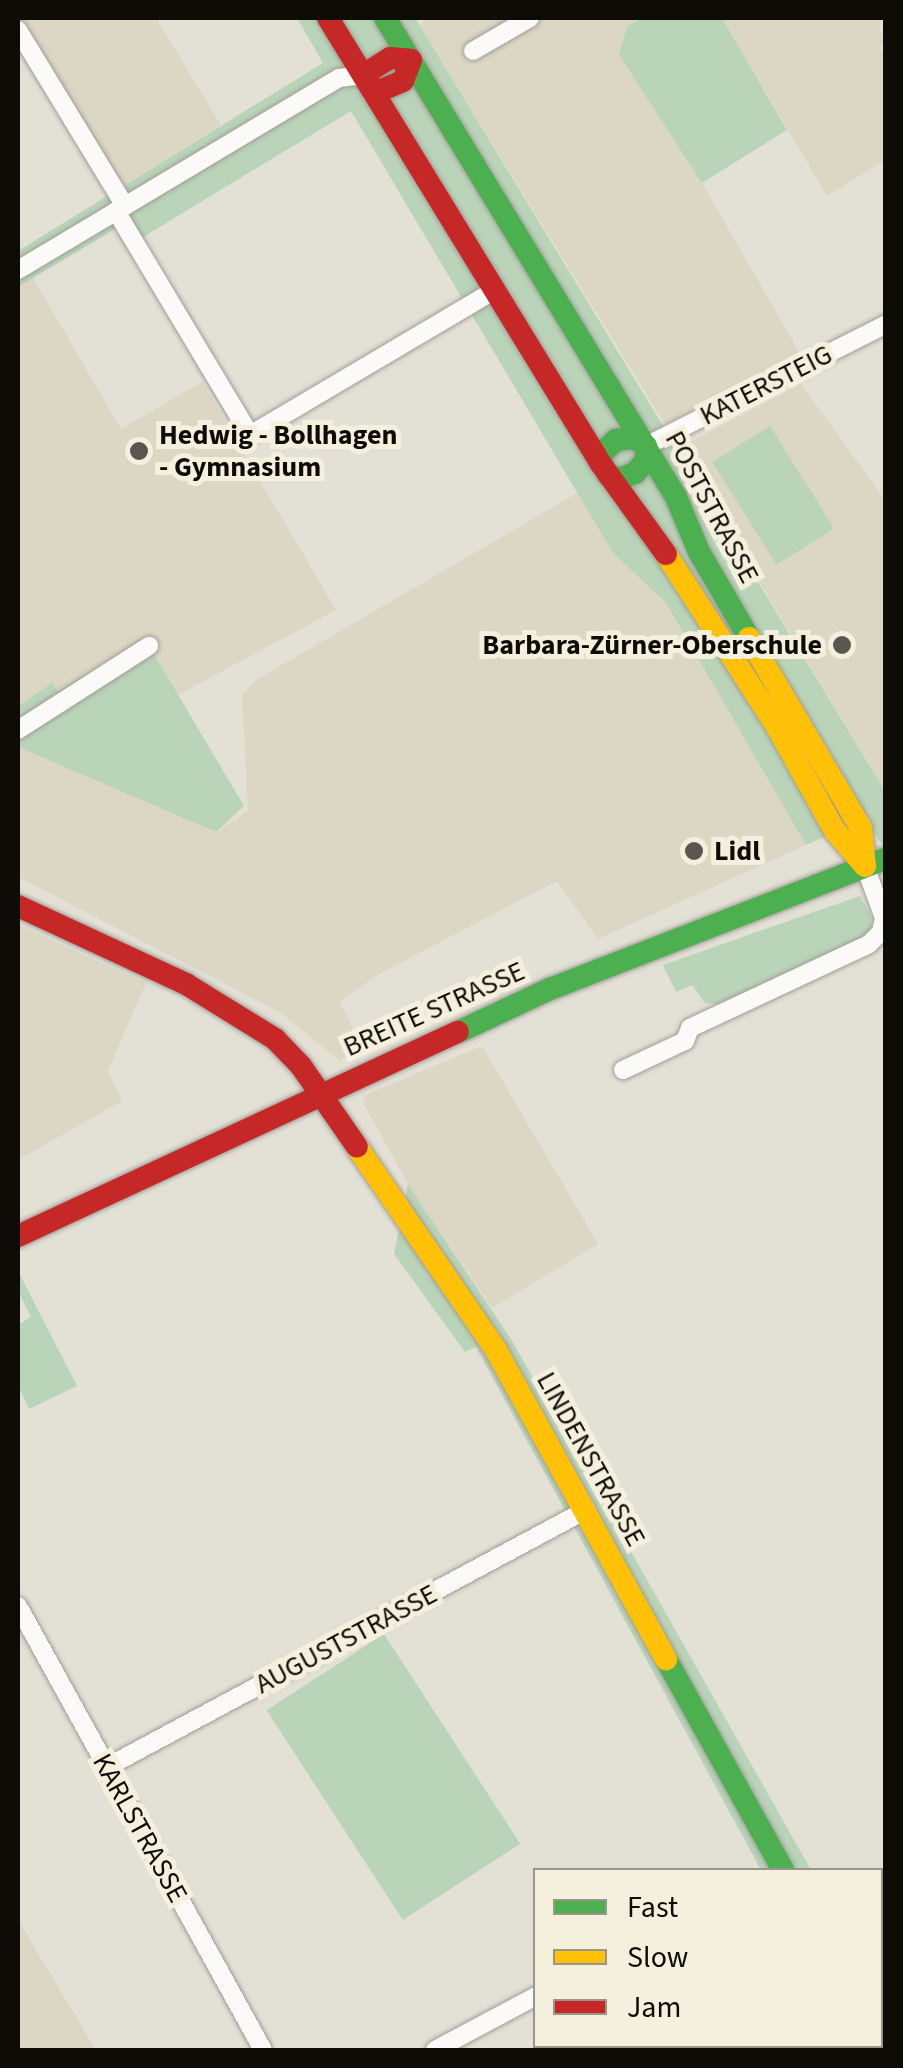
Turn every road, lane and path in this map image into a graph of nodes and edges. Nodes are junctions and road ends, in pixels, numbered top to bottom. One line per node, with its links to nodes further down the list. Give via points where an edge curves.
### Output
1 (328, 18): 7 (main road, POSTSTRASSE)
2 (385, 18): 6 (main road, POSTSTRASSE)
3 (530, 18): 5 (street)
4 (18, 30): 8 (street)
5 (474, 51)
6 (410, 60): 7 (main road, via 403,81 382,90); 12 (main road, POSTSTRASSE)
7 (367, 81): 8 (street, via 339,78); 10 (main road, POSTSTRASSE)
8 (121, 208): 9 (street); 10 (street, via 250,435)
9 (18, 270)
10 (495, 290): 13 (main road, POSTSTRASSE)
11 (886, 324): 12 (street, KATERSTEIG)
12 (646, 446): 13 (main road, via 634,438 616,440 603,452); 16 (main road, POSTSTRASSE)
13 (605, 470): 16 (main road, POSTSTRASSE, via 676,567 835,831)
14 (149, 646): 15 (street)
15 (18, 730)
16 (875, 862): 18 (street, via 884,918 869,944 690,1028 685,1041); 19 (main road, BREITE STRASSE, via 598,968)
17 (18, 906): 19 (main road, LINDENSTRASSE, via 201,993 275,1039)
18 (623, 1070)
19 (322, 1092): 20 (main road, BREITE STRASSE); 21 (main road, LINDENSTRASSE, via 496,1350)
20 (18, 1236)
21 (586, 1510): 23 (street, AUGUSTSTRASSE); 24 (main road, LINDENSTRASSE)
22 (18, 1606): 23 (street, KARLSTRASSE)
23 (106, 1767): 26 (street, KARLSTRASSE)
24 (777, 1868)
25 (533, 1998): 27 (street)
26 (263, 2050)
27 (435, 2050)

